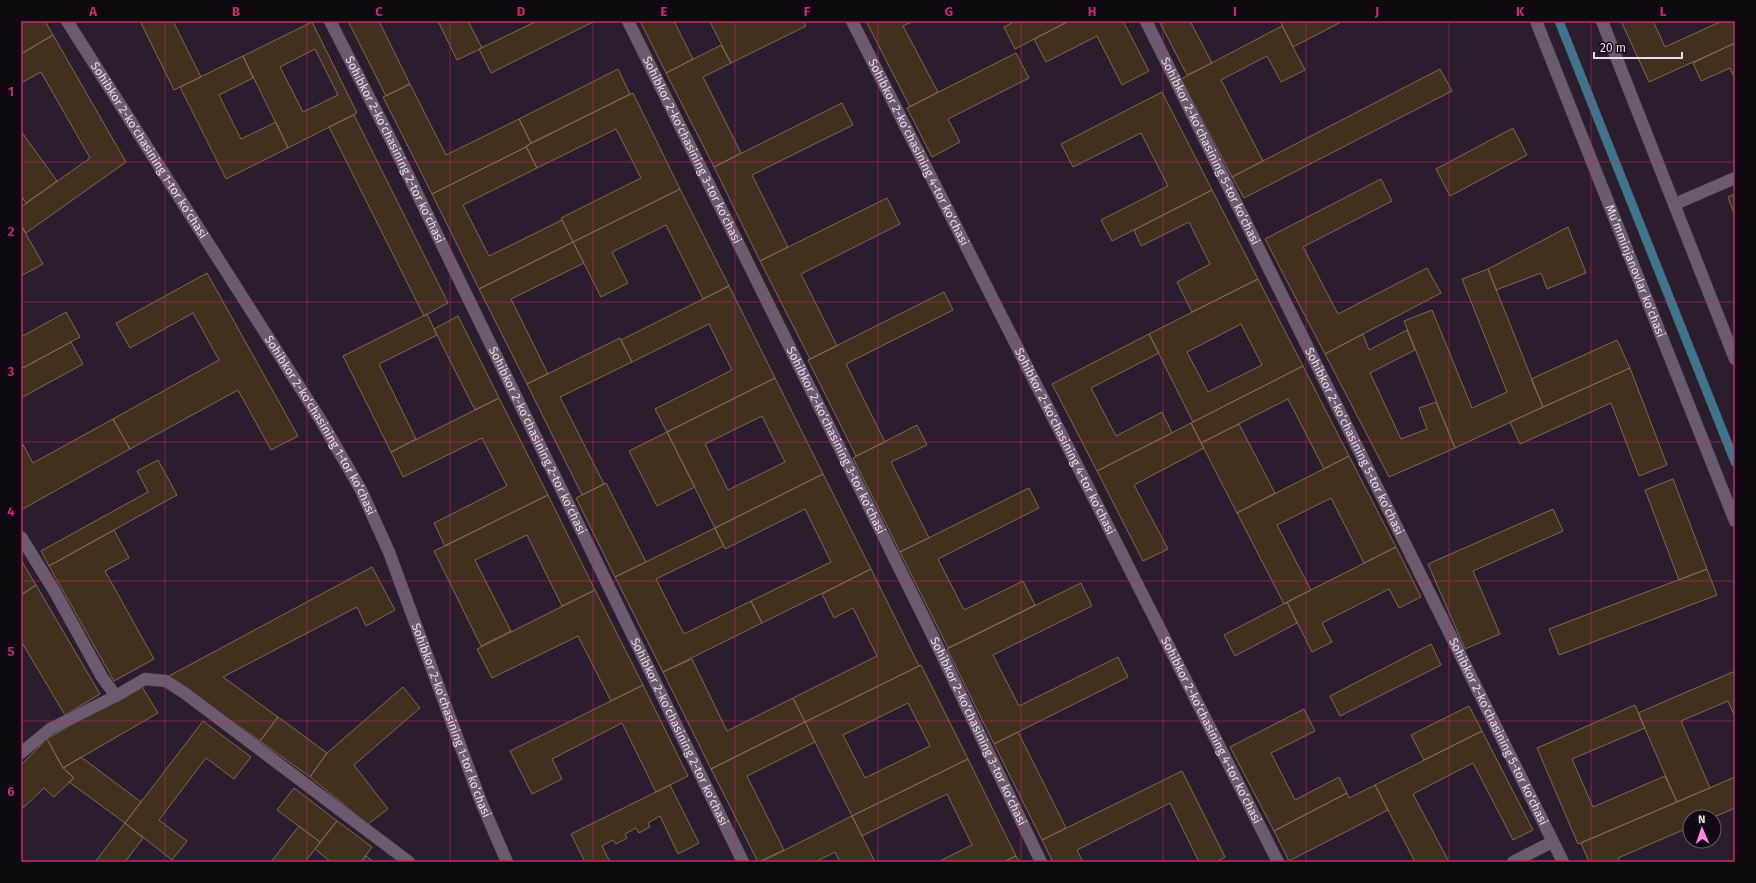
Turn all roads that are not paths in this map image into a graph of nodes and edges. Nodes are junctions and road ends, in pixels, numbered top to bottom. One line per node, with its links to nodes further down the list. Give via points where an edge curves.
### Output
1 (67, 21): 17 (street, Sohibkor 2-ko‘chasining 1-tor ko‘chasi, via 320,419 361,490 389,552 481,802)
2 (330, 21): 18 (street, Sohibkor 2-ko‘chasining 2-tor ko‘chasi)
3 (628, 21): 19 (street, Sohibkor 2-ko‘chasining 3-tor ko‘chasi, via 926,622)
4 (852, 21): 20 (street, Sohibkor 2-ko‘chasining 4-tor ko‘chasi)
5 (1146, 21): 15 (street, Sohibkor 2-ko‘chasining 5-tor ko‘chasi)
6 (1536, 21): 11 (street, Mu’mminjanovlar ko‘chasi)
7 (1602, 21): 9 (street)
8 (1735, 178): 9 (street)
9 (1675, 204): 10 (street)
10 (1735, 358)
11 (1735, 521)
12 (21, 537): 13 (street, via 56,592 102,677)
13 (116, 696): 14 (street, via 50,729); 16 (street, via 145,679 166,681)
14 (21, 753)
15 (1552, 842): 21 (street); 22 (street, Sohibkor 2-ko‘chasining 5-tor ko‘chasi)
16 (408, 862)
17 (507, 862)
18 (743, 862)
19 (1041, 862)
20 (1278, 862)
21 (1513, 862)
22 (1563, 862)

